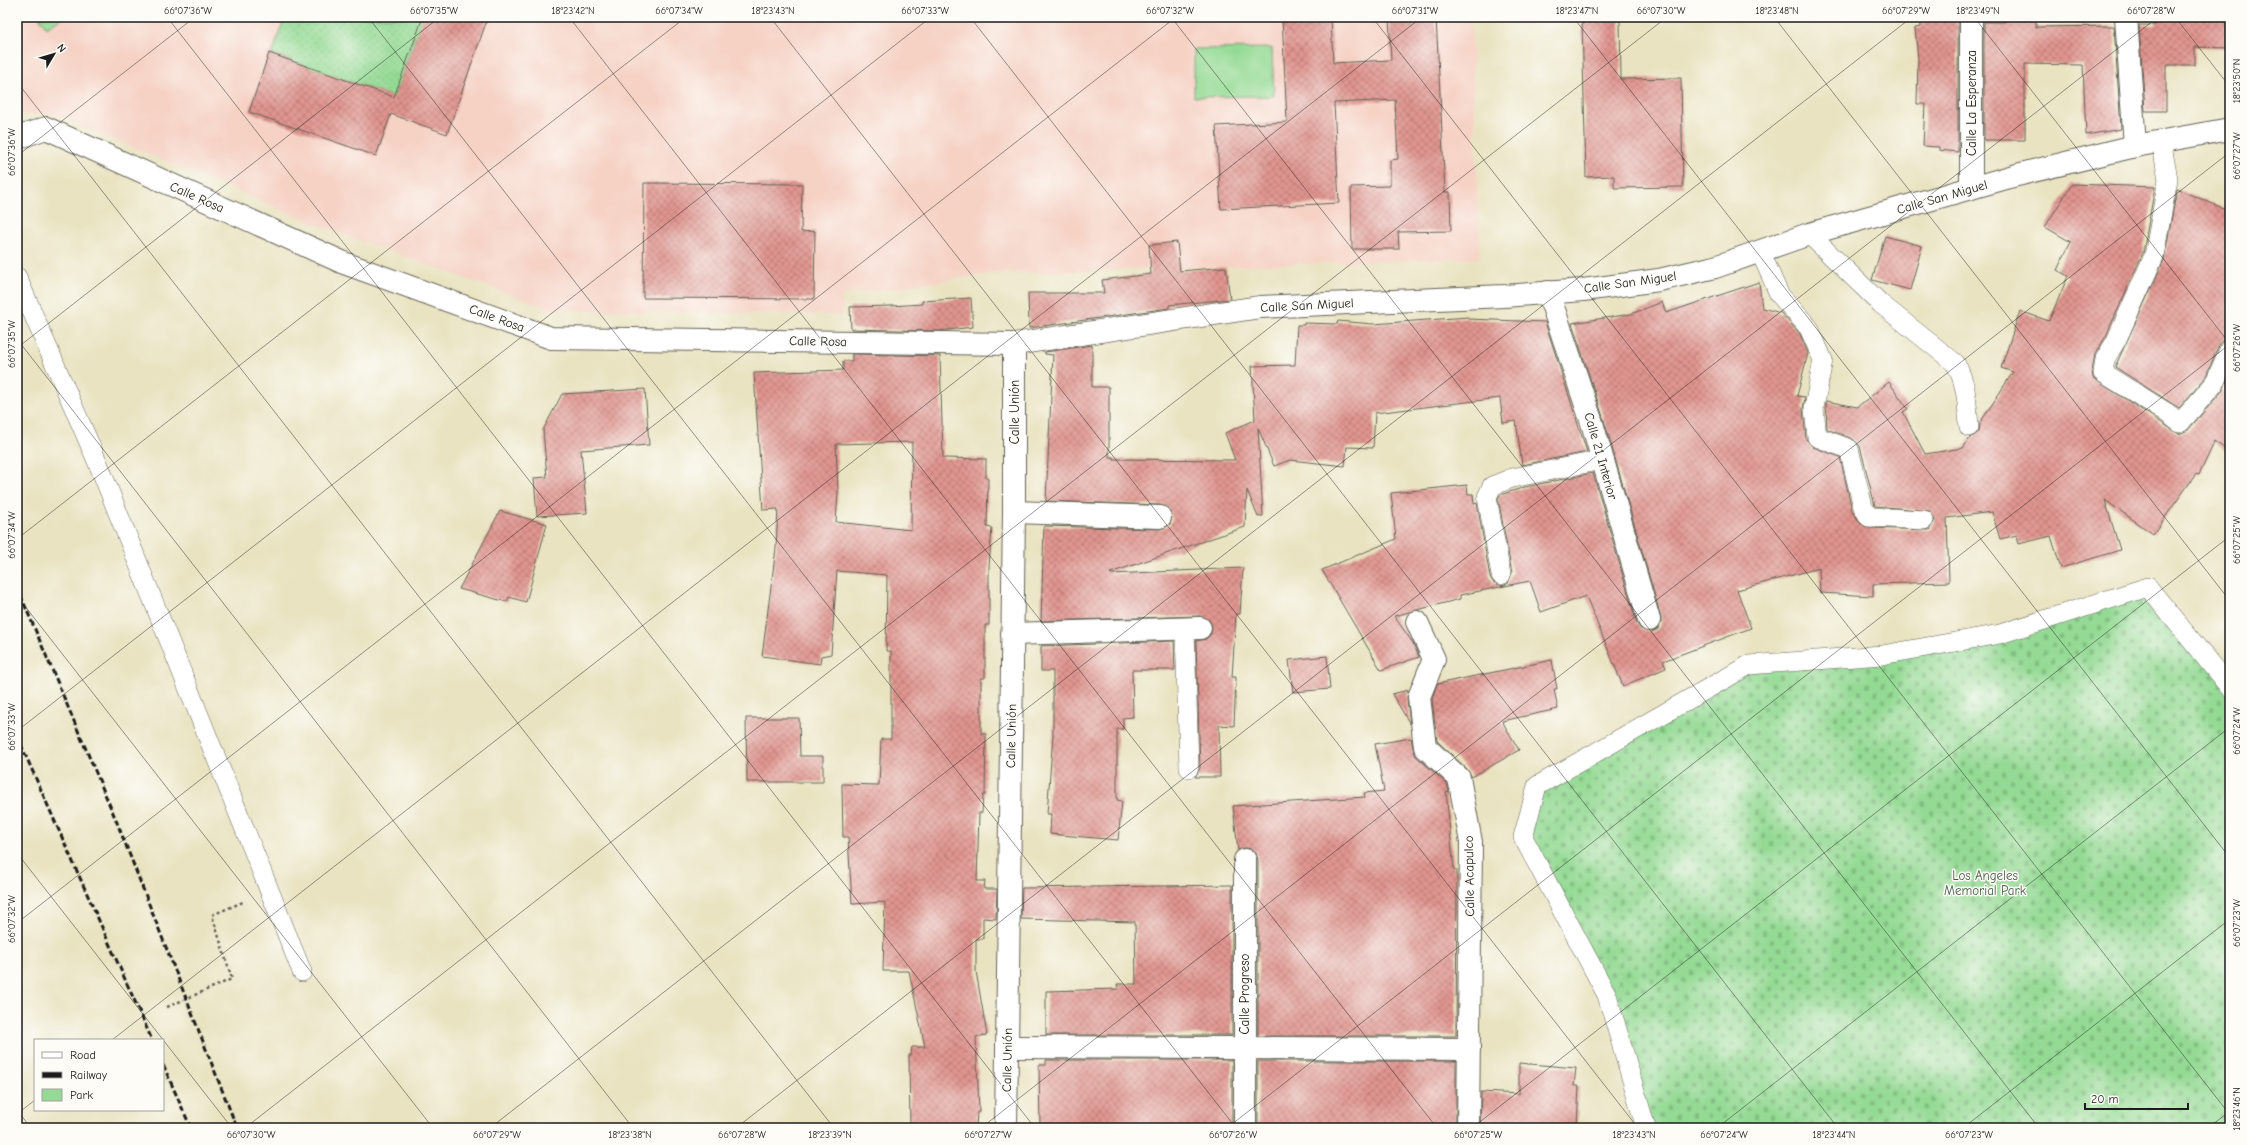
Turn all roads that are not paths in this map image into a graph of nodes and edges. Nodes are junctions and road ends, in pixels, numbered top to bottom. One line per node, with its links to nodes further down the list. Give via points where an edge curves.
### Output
1 (1971, 17): 7 (street, Calle La Esperanza)
2 (2126, 17): 6 (street)
3 (2230, 129): 5 (street, Calle San Miguel)
4 (17, 138): 12 (street, Calle Rosa, via 46,128 344,263 551,338)
5 (2161, 141): 6 (street, Calle San Miguel); 13 (lane, via 2168,179 2154,256 2116,341 2105,359 2103,373 2180,423 2214,384)
6 (2135, 146): 7 (street, Calle San Miguel)
7 (1971, 188): 8 (street, Calle San Miguel)
8 (1809, 234): 9 (street, Calle San Miguel); 14 (lane, via 1881,304 1955,363 1962,374 1966,389)
9 (1760, 250): 11 (street, Calle San Miguel, via 1715,267 1659,280); 18 (lane, via 1779,294 1809,328 1823,360 1814,408 1817,437 1849,449 1863,507 1869,517)
10 (17, 276): 27 (lane, via 100,468)
11 (1548, 292): 12 (street, Calle San Miguel, via 1260,307); 15 (street, Calle 21 Interior)
12 (1014, 344): 16 (street, Calle Unión)
13 (2230, 348)
14 (1969, 427)
15 (1602, 460): 19 (lane, via 1512,478 1492,486 1487,497); 20 (street, Calle 21 Interior)
16 (1014, 512): 17 (street); 23 (street, Calle Unión)
17 (1160, 517)
18 (1924, 520)
19 (1501, 575)
20 (1649, 620)
21 (1417, 622): 30 (street, Calle Acapulco, via 1434,658 1419,696 1425,746 1459,778 1471,842)
22 (1193, 628): 23 (street); 25 (lane)
23 (1012, 634): 28 (street, Calle Unión)
24 (2230, 688): 34 (lane, via 2148,587 2000,634 1882,656 1749,665 1537,786 1523,837 1607,996)
25 (1189, 768)
26 (1245, 860): 29 (street, Calle Progreso)
27 (302, 972)
28 (1007, 1047): 29 (street); 31 (street, Calle Unión)
29 (1244, 1049): 30 (street); 32 (street, Calle Progreso)
30 (1469, 1049): 33 (street, Calle Acapulco)
31 (1006, 1128)
32 (1245, 1128)
33 (1468, 1128)
34 (1646, 1128)

